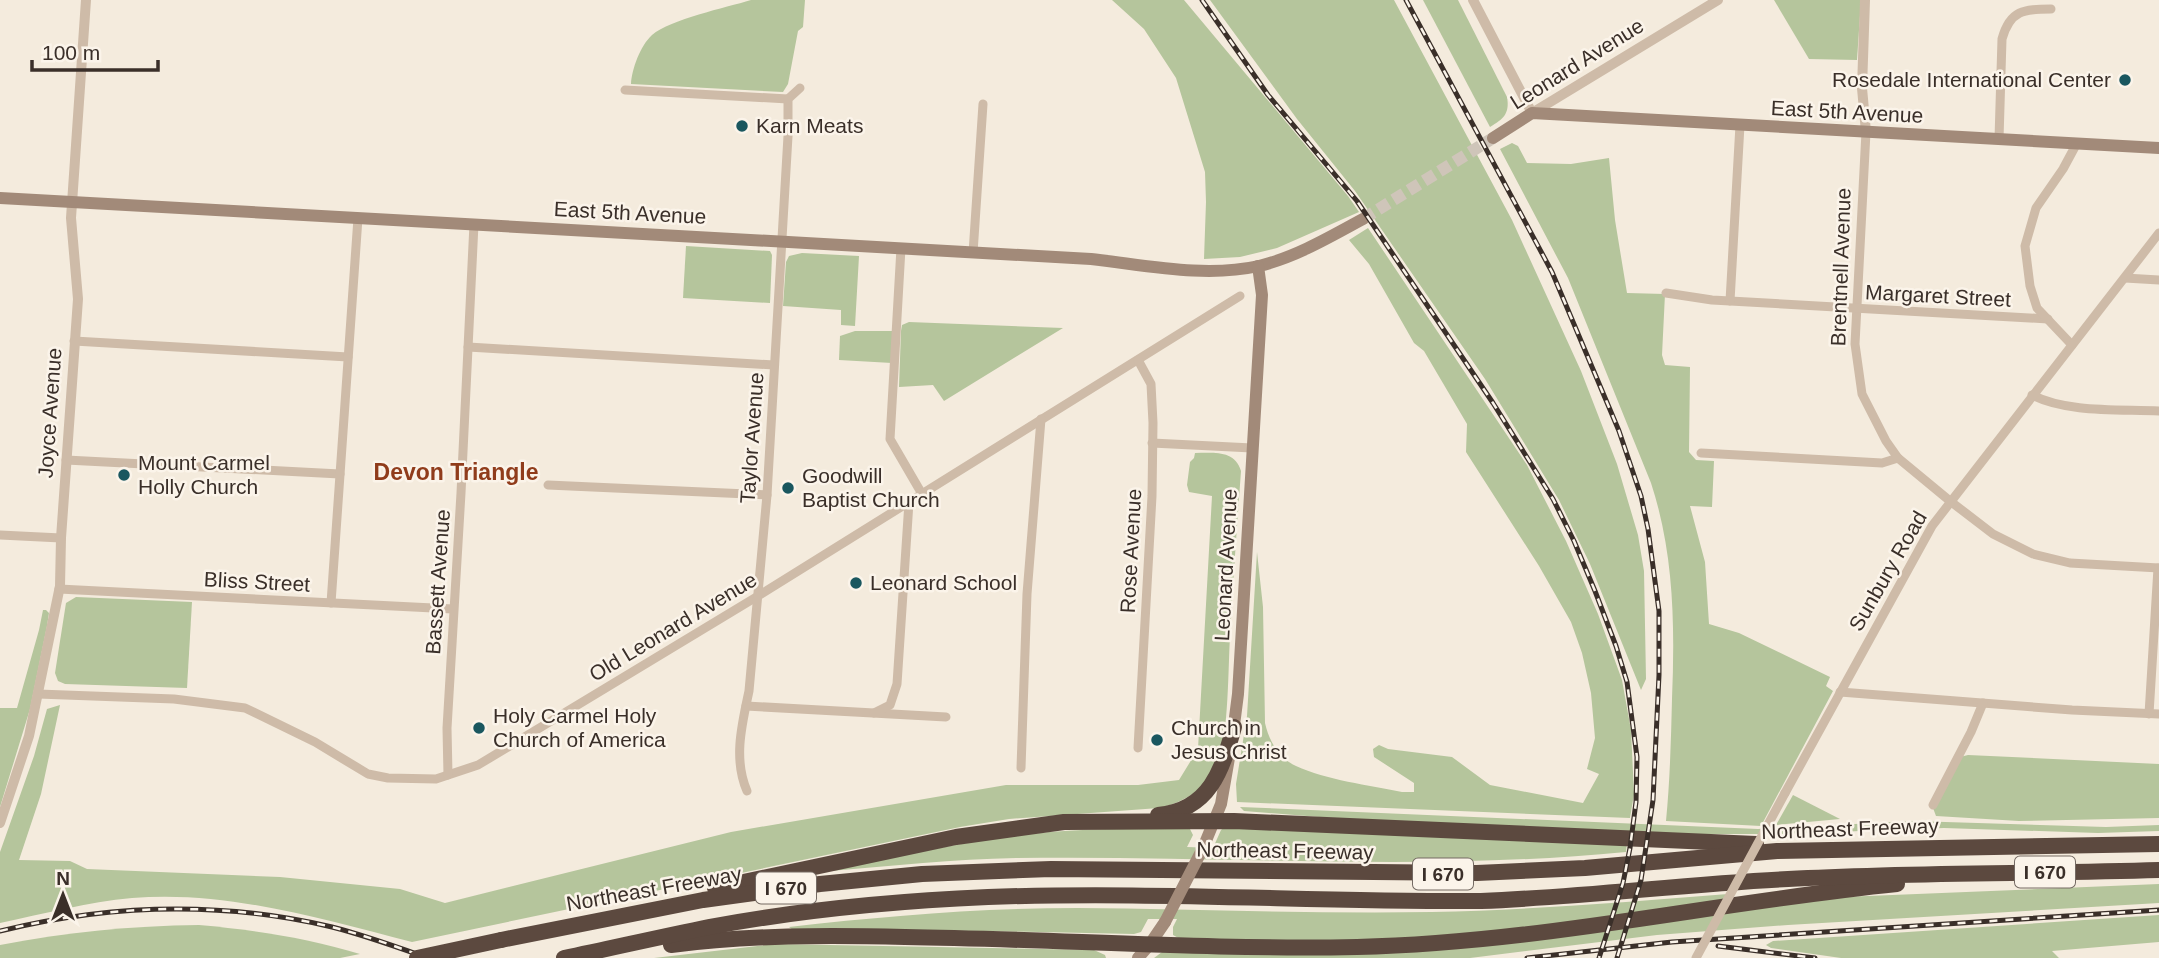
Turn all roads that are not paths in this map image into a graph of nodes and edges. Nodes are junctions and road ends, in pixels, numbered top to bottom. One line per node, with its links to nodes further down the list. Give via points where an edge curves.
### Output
1 (86, 0): 18 (street, Joyce Avenue)
2 (1474, 0): 10 (street)
3 (1718, 0): 10 (street, Leonard Avenue)
4 (1865, 0): 12 (street, Brentnell Avenue, via 1862,88)
5 (2051, 9): 14 (street, via 2022,11 2006,26 2001,39)
6 (800, 88): 8 (street)
7 (625, 90): 8 (street)
8 (789, 99): 23 (street, Taylor Avenue)
9 (983, 103): 25 (street)
10 (1532, 113): 11 (main road, East 5th Avenue); 13 (main road, Leonard Avenue)
11 (1740, 125): 12 (main road, East 5th Avenue); 31 (street)
12 (1866, 132): 14 (main road, East 5th Avenue); 32 (street, Brentnell Avenue)
13 (1493, 138)
14 (1999, 139): 15 (main road, East 5th Avenue)
15 (2077, 143): 16 (main road, East 5th Avenue); 33 (street, via 2036,208 2025,246 2031,290 2037,308)
16 (2159, 148)
17 (0, 198): 18 (main road, East 5th Avenue)
18 (72, 202): 19 (main road, East 5th Avenue); 34 (street, Joyce Avenue, via 78,299)
19 (358, 218): 21 (main road, East 5th Avenue); 37 (street)
20 (1363, 219): 26 (main road, via 1295,254)
21 (474, 224): 23 (main road, East 5th Avenue); 36 (street, Bassett Avenue)
22 (2159, 233): 27 (street, Sunbury Road)
23 (782, 241): 24 (main road, East 5th Avenue); 39 (street, Taylor Avenue)
24 (901, 248): 25 (main road, East 5th Avenue); 50 (street, via 890,439)
25 (974, 253): 26 (main road, East 5th Avenue, via 1091,259 1179,270)
26 (1258, 266): 44 (main road, Leonard Avenue, via 1262,295)
27 (2125, 278): 28 (street); 35 (street, Sunbury Road)
28 (2159, 280)
29 (1666, 293): 31 (street, Margaret Street)
30 (1240, 296): 38 (street, Old Leonard Avenue)
31 (1730, 301): 32 (street, Margaret Street)
32 (1857, 309): 33 (street, Margaret Street); 46 (street, Brentnell Avenue, via 1855,344 1863,394)
33 (2048, 319): 35 (street)
34 (74, 341): 37 (street); 47 (street, Joyce Avenue)
35 (2072, 345): 40 (street, Sunbury Road)
36 (468, 347): 39 (street); 60 (street, Bassett Avenue)
37 (348, 357): 48 (street)
38 (1138, 360): 42 (street, Old Leonard Avenue); 43 (street, Rose Avenue, via 1151,384)
39 (774, 365): 51 (street, Taylor Avenue)
40 (2032, 395): 41 (street, via 2048,403); 52 (street, Sunbury Road)
41 (2159, 411)
42 (1041, 419): 50 (street, Old Leonard Avenue); 70 (street, via 1027,594)
43 (1152, 443): 44 (street); 69 (street, Rose Avenue)
44 (1252, 448): 68 (main road, Leonard Avenue)
45 (1701, 453): 46 (street, via 1882,463)
46 (1898, 458): 52 (street, Brentnell Avenue)
47 (66, 460): 48 (street); 55 (street, Joyce Avenue)
48 (340, 474): 59 (street)
49 (548, 485): 51 (street)
50 (922, 494): 53 (street, Old Leonard Avenue)
51 (767, 495): 58 (street, Taylor Avenue)
52 (1950, 501): 56 (street, Brentnell Avenue, via 1993,534 2033,554 2070,563); 61 (street, Sunbury Road)
53 (909, 502): 58 (street, Old Leonard Avenue); 65 (street, via 897,684 890,705)
54 (0, 535): 55 (street)
55 (61, 538): 57 (street, Joyce Avenue)
56 (2159, 568): 66 (street)
57 (59, 589): 59 (street, Bliss Street); 62 (street, Joyce Avenue)
58 (758, 596): 64 (street, Taylor Avenue); 71 (street, Old Leonard Avenue, via 478,765)
59 (331, 603): 60 (street, Bliss Street)
60 (453, 609): 71 (street, Bassett Avenue)
61 (1840, 692): 63 (street); 89 (street, Sunbury Road, bridge)
62 (38, 694): 71 (street, Old Leonard Avenue, via 174,699 245,708 368,774 424,780); 74 (street, Joyce Avenue)
63 (1983, 703): 66 (street); 73 (street)
64 (746, 706): 65 (street); 72 (street, Taylor Avenue, via 739,760)
65 (874, 713): 67 (street)
66 (2154, 714)
67 (946, 717)
68 (1234, 727): 75 (highway, via 1217,778 1194,802 1167,814); 76 (main road, Leonard Avenue)
69 (1138, 747)
70 (1021, 768)
71 (448, 775)
72 (747, 791)
73 (1933, 805)
74 (0, 822)
75 (1086, 822): 76 (highway); 81 (highway, via 1017,828 893,850 710,889)
76 (1214, 823): 78 (highway, via 1730,844 1871,842); 83 (main road, Leonard Avenue, bridge)
77 (2159, 844): 78 (highway, Northeast Freeway / I 670)
78 (1990, 847): 81 (highway, Northeast Freeway / I 670, via 1777,851 1477,873 1093,869 936,873)
79 (2159, 870): 80 (highway, I 670)
80 (1930, 874): 83 (highway, via 1912,882 1475,940 1360,947); 85 (highway, I 670, via 1481,901 966,899 754,920)
81 (677, 904): 84 (highway, Northeast Freeway / I 670, bridge)
82 (1093, 942): 83 (highway); 86 (highway, via 786,935); 87 (highway, via 1108,949)
83 (1150, 944): 88 (main road, Leonard Avenue)
84 (417, 958)
85 (564, 958)
86 (571, 958)
87 (1113, 958)
88 (1138, 958)
89 (1696, 958)

